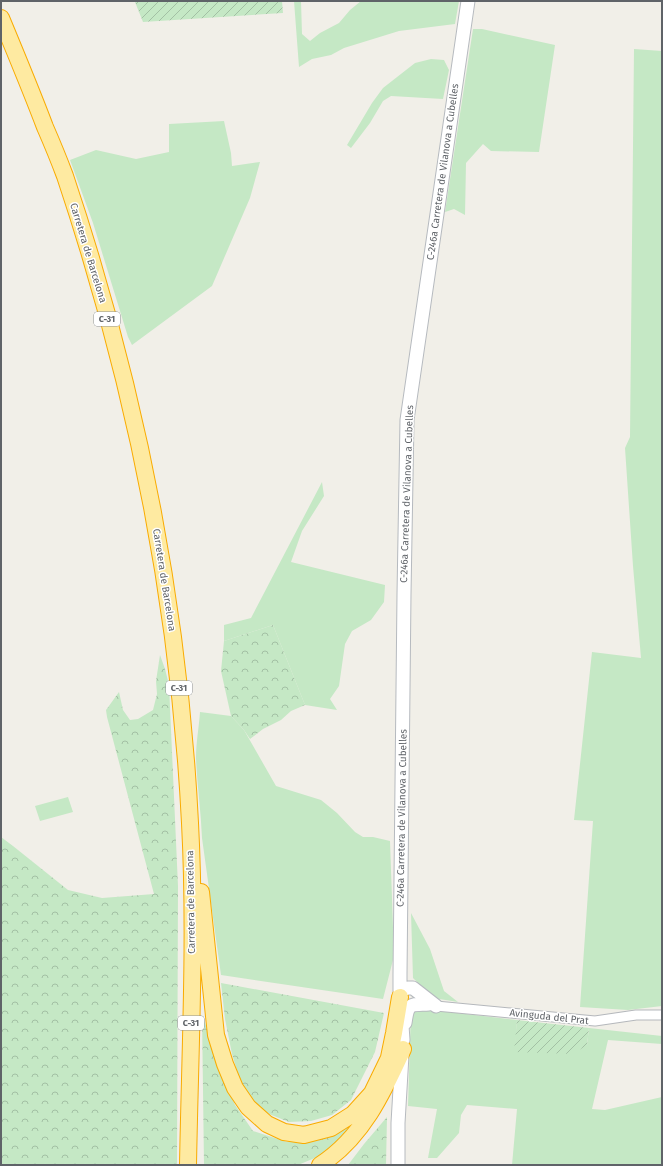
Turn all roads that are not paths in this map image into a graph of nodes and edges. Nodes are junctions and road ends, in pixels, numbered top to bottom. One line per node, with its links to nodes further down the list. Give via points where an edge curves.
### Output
1 (468, 1): 4 (main road, C-246a Carretera de Vilanova a Cubelles, via 407,420)
2 (1, 18): 3 (highway, Carretera de Barcelona / C-31, via 64,175 117,353 141,454 160,554 177,668)
3 (190, 823): 10 (highway, via 200,877 216,1034 224,1064 235,1088 248,1107 267,1124 284,1132 304,1134 331,1128 353,1114 372,1093); 12 (highway, Carretera de Barcelona / C-31, via 192,995)
4 (400, 966): 5 (main road); 6 (main road, C-246a Carretera de Vilanova a Cubelles)
5 (418, 991): 6 (main road, via 408,988); 7 (main road)
6 (400, 994): 7 (main road); 9 (main road, C-246a Carretera de Vilanova a Cubelles); 10 (highway)
7 (433, 1005): 8 (street, Avinguda del Prat, via 595,1021 636,1015); 9 (main road, via 410,1006 407,1011)
8 (662, 1015)
9 (403, 1044): 11 (highway); 14 (main road)
10 (388, 1060): 11 (highway)
11 (383, 1090): 13 (highway, via 348,1142)
12 (188, 1165)
13 (320, 1165)
14 (398, 1165)

